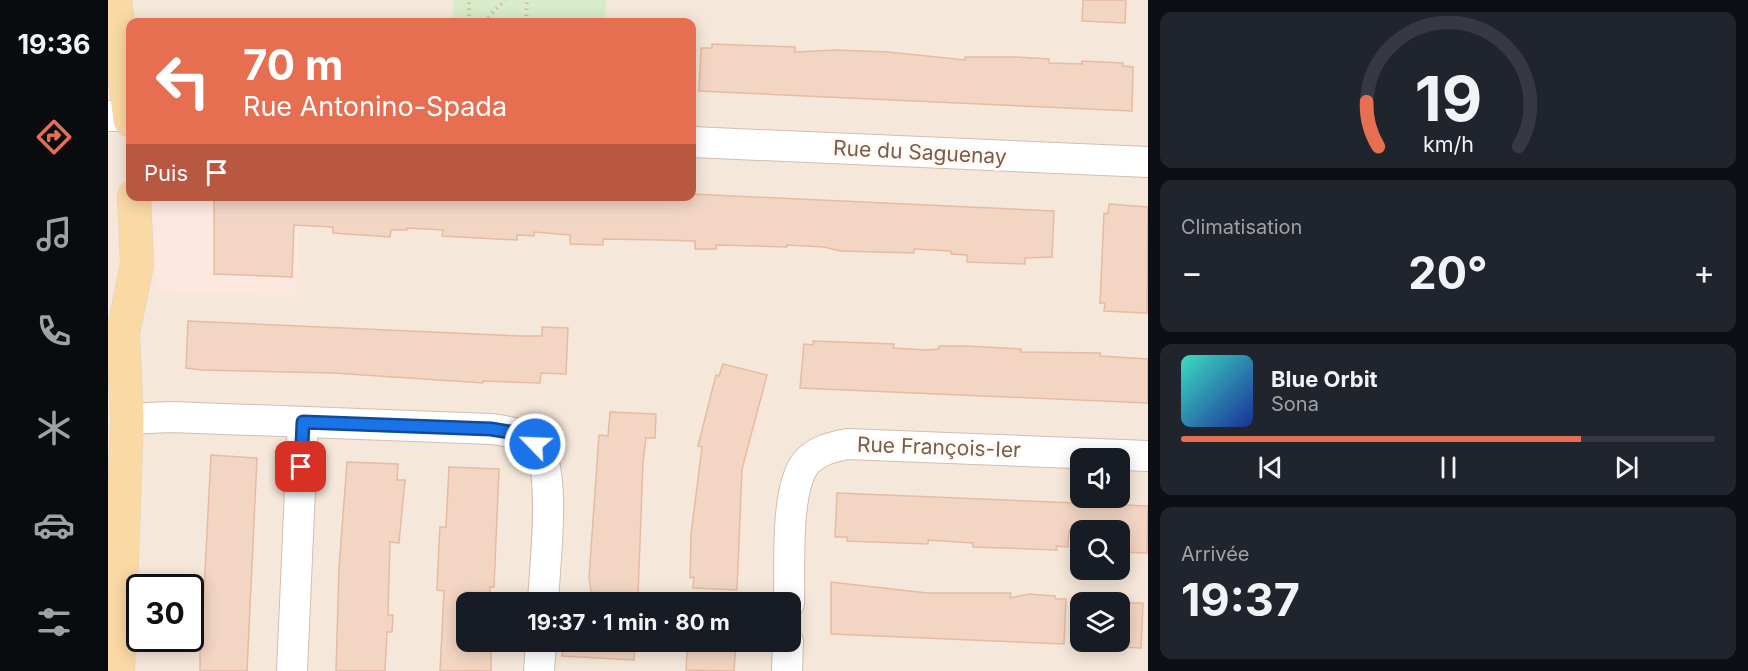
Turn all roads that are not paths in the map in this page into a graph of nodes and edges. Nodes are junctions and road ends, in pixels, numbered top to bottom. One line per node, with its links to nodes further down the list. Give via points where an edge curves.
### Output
1 (115, 0): 2 (main road)
2 (126, 87)
3 (108, 116): 4 (street)
4 (126, 118)
5 (696, 142): 6 (street, Rue du Saguenay)
6 (1148, 162)
7 (134, 201): 9 (main road, via 137,264)
8 (108, 282): 9 (main road)
9 (123, 333): 10 (main road)
10 (128, 419): 11 (street); 17 (main road)
11 (303, 422): 13 (street, via 491,429 516,433 535,444 546,463 548,487); 18 (street)
12 (1148, 456): 14 (street, Rue François-Ier, via 847,444 824,449 806,462 796,482)
13 (543, 592)
14 (789, 592)
15 (540, 652): 19 (street)
16 (788, 652): 20 (street)
17 (118, 671)
18 (292, 671)
19 (539, 671)
20 (787, 671)

